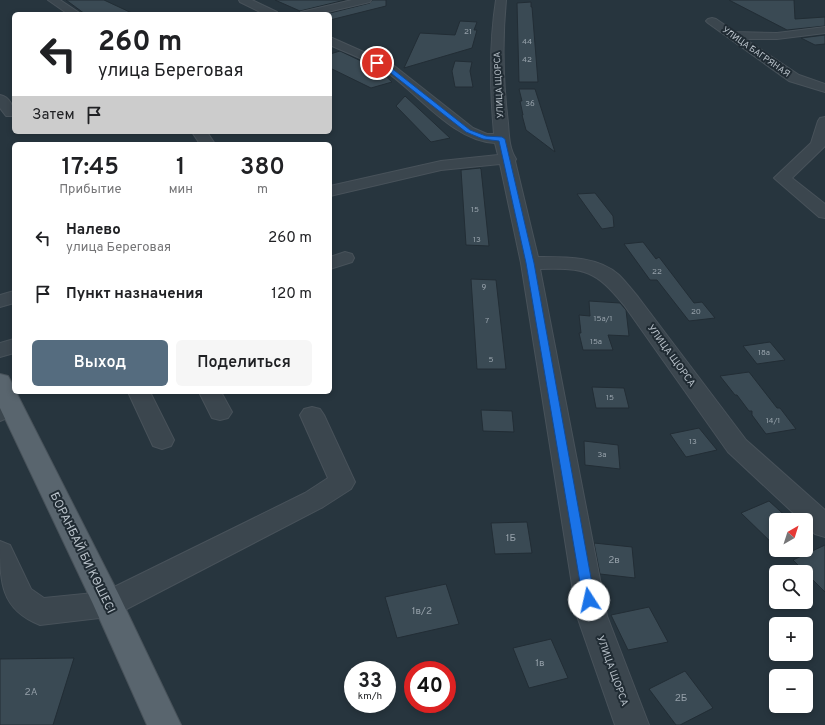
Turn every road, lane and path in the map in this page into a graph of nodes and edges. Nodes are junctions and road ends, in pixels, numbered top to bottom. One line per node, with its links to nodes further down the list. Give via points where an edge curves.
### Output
1 (53, 0): 5 (street)
2 (244, 0): 6 (street)
3 (366, 0): 7 (street)
4 (501, 0): 18 (street, УЛИЦА ЩОРСА, via 497,31 497,91)
5 (73, 12)
6 (269, 12)
7 (314, 12)
8 (712, 21): 10 (street, УЛИЦА БАГРЯНАЯ)
9 (825, 30): 10 (street, via 777,36)
10 (731, 35): 12 (street, УЛИЦА БАГРЯНАЯ, via 794,78)
11 (332, 42): 18 (street, via 388,68 468,131)
12 (825, 88)
13 (0, 99): 14 (street)
14 (8, 115)
15 (825, 121): 20 (street, via 818,145 782,178)
16 (200, 134): 17 (street)
17 (206, 142)
18 (505, 149): 19 (street, via 482,159); 21 (street, УЛИЦА ЩОРСА)
19 (332, 191)
20 (825, 213)
21 (530, 263): 31 (street, УЛИЦА ЩОРСА, via 577,264 612,279 631,301 737,446); 35 (street, УЛИЦА ЩОРСА, via 592,616)
22 (12, 298): 23 (street)
23 (0, 301)
24 (12, 347): 25 (street)
25 (0, 350)
26 (0, 381): 28 (main road, БОРАНБАЙ БИ КӨШЕСІ)
27 (140, 394): 30 (street)
28 (5, 410): 33 (main road, БОРАНБАЙ БИ КӨШЕСІ)
29 (312, 415): 33 (street, via 342,482 314,500)
30 (162, 440)
31 (825, 526)
32 (0, 553): 33 (street, via 20,598 40,612)
33 (108, 604): 34 (main road, БОРАНБАЙ БИ КӨШЕСІ)
34 (164, 725)
35 (632, 725)

